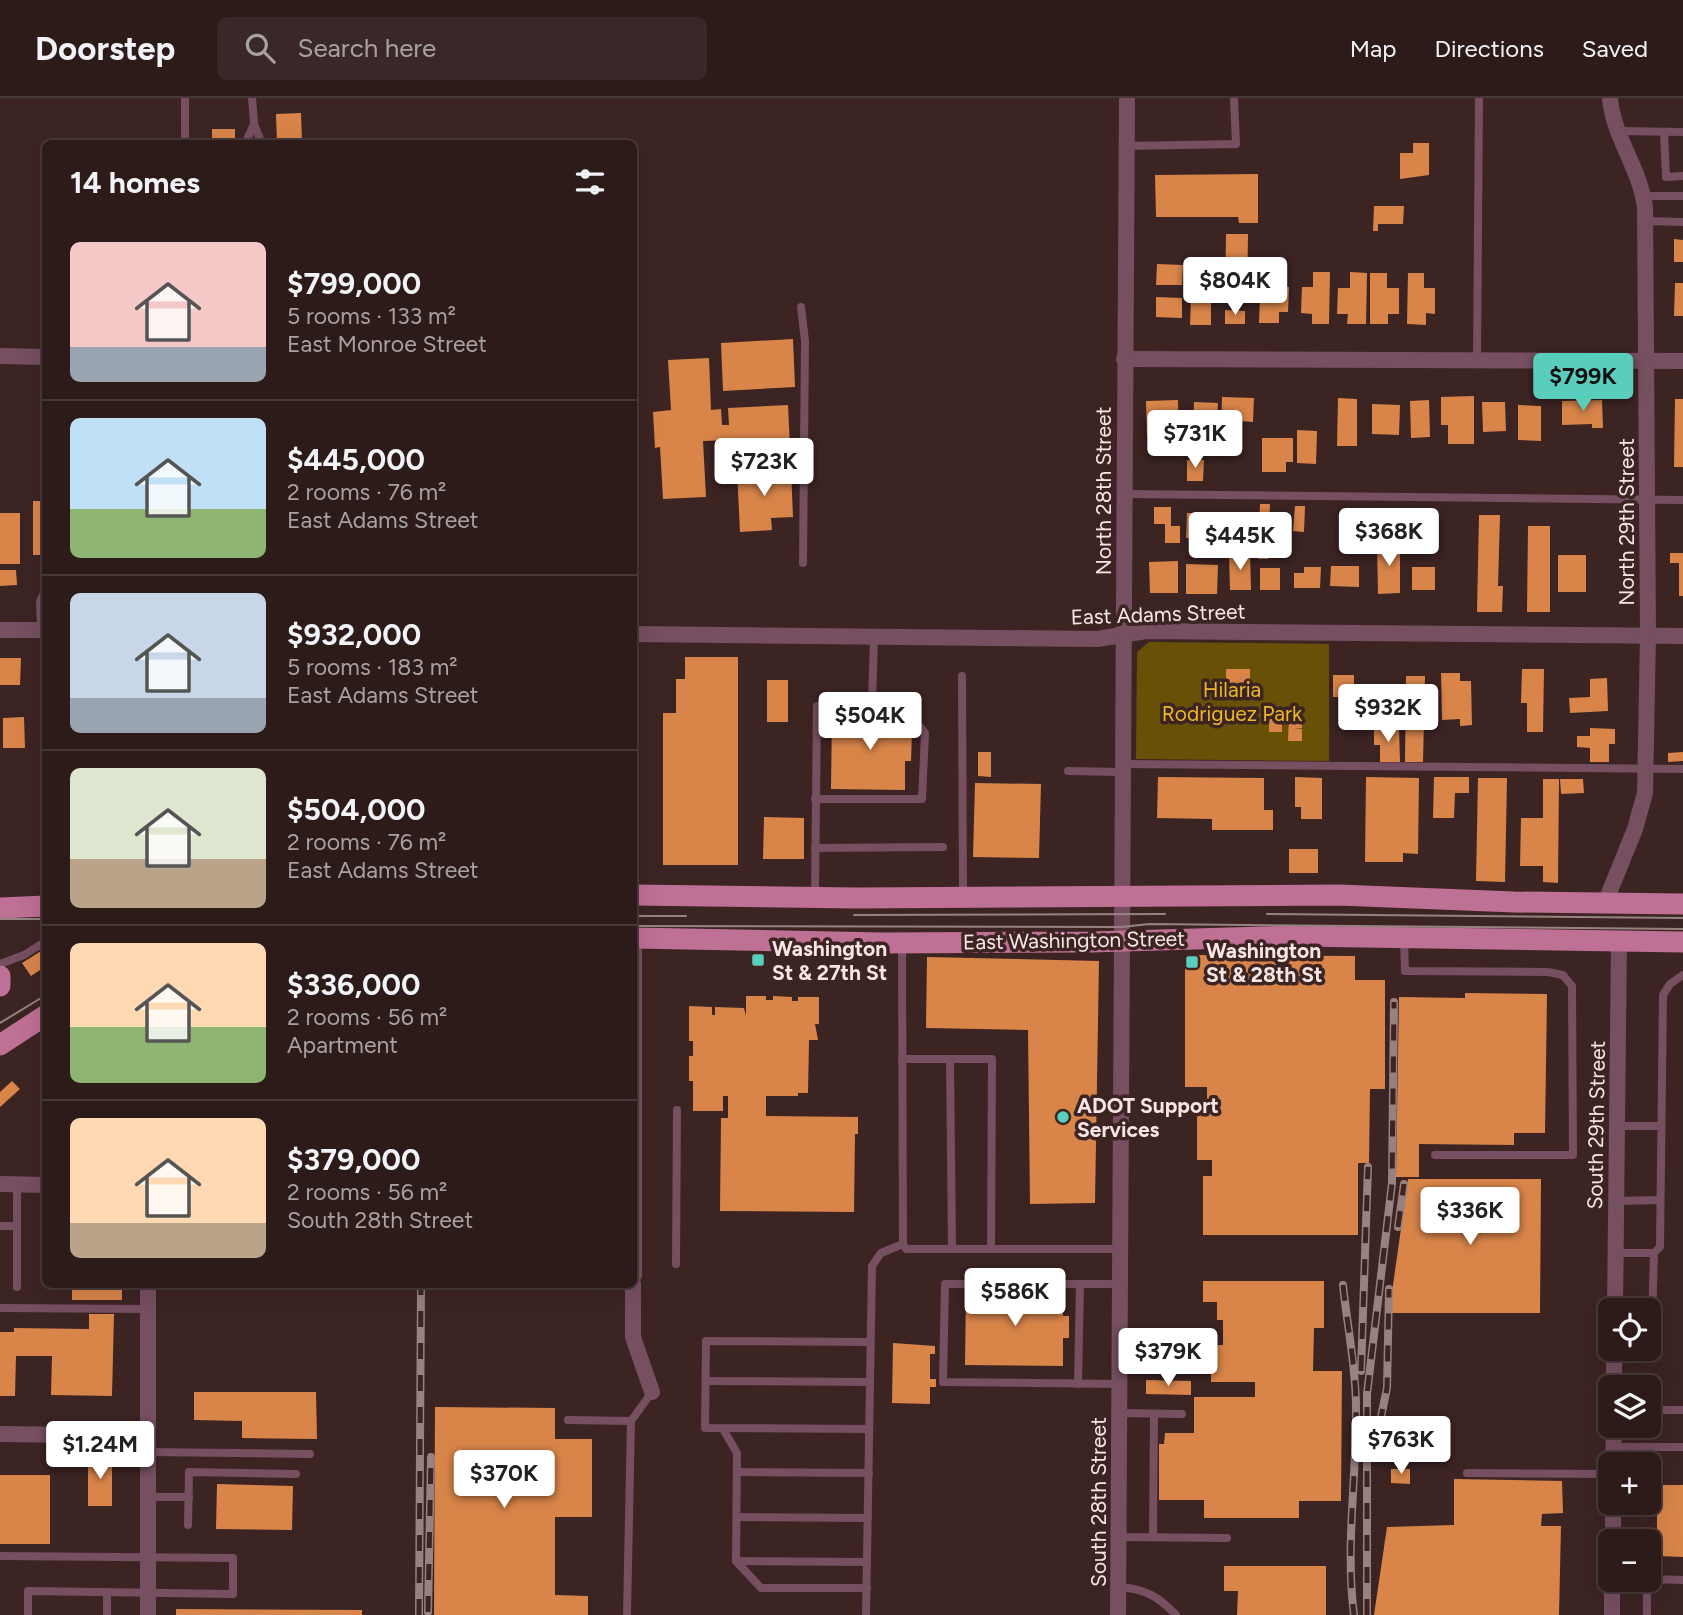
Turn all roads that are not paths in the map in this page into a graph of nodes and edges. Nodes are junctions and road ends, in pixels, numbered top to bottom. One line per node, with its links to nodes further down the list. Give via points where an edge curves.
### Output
1 (185, 98): 11 (lane)
2 (252, 98): 7 (lane)
3 (1127, 98): 14 (street, North 28th Street)
4 (1234, 98): 14 (lane, via 1236,144)
5 (1479, 98): 24 (lane)
6 (1610, 98): 8 (street, North 29th Street)
7 (254, 124): 12 (lane); 13 (lane)
8 (1616, 131): 9 (lane); 17 (street, North 29th Street)
9 (1664, 132): 10 (lane); 15 (lane, via 1666,177)
10 (1683, 132)
11 (185, 140)
12 (247, 140)
13 (260, 140)
14 (1127, 146): 23 (street, North 28th Street)
15 (1683, 176)
16 (1683, 196): 17 (lane)
17 (1643, 197): 18 (street, North 29th Street)
18 (1645, 221): 19 (lane); 25 (street, North 29th Street)
19 (1683, 222)
20 (801, 307): 30 (lane, via 805,341)
21 (0, 356): 22 (street)
22 (42, 357)
23 (1124, 359): 24 (street); 27 (street, North 28th Street)
24 (1477, 361): 25 (street)
25 (1646, 361): 26 (street); 28 (street, North 29th Street)
26 (1683, 361)
27 (1124, 494): 28 (lane); 38 (street, North 28th Street)
28 (1647, 499): 29 (lane); 36 (street, North 29th Street)
29 (1683, 500)
30 (803, 563)
31 (42, 597): 32 (lane)
32 (42, 620)
33 (0, 630): 34 (street)
34 (42, 630)
35 (637, 634): 37 (street, East Adams Street)
36 (1648, 635): 38 (street, East Adams Street, via 1146,631); 39 (street, East Adams Street); 43 (street, North 29th Street)
37 (874, 636): 38 (street, East Adams Street); 41 (lane)
38 (1123, 636): 42 (street, North 28th Street)
39 (1683, 636)
40 (962, 676): 51 (lane)
41 (872, 703): 46 (lane, via 817,706); 46 (lane, via 905,708 925,733 922,799)
42 (1122, 768): 43 (lane); 45 (lane); 50 (street, North 28th Street)
43 (1645, 769): 44 (lane); 55 (street, North 29th Street, via 1645,793 1635,829)
44 (1683, 769)
45 (1068, 771)
46 (815, 799): 48 (lane)
47 (943, 847): 48 (lane)
48 (815, 848): 54 (lane)
49 (637, 895): 54 (main road, East Washington Street)
50 (1121, 895): 51 (main road, East Washington Street); 55 (main road, East Washington Street, via 1339,895); 59 (street, North 28th Street)
51 (963, 896): 54 (main road, East Washington Street)
52 (0, 897): 53 (main road)
53 (42, 897)
54 (815, 897)
55 (1605, 903): 56 (main road, East Washington Street)
56 (1683, 904)
57 (42, 906): 58 (main road)
58 (0, 908)
59 (1121, 934): 60 (main road, East Washington Street); 64 (main road, East Washington Street); 89 (street, South 28th Street)
60 (1404, 937): 62 (main road, East Washington Street); 79 (lane, via 1405,971 1548,972 1563,975 1572,986 1573,1155)
61 (637, 938): 64 (main road, East Washington Street)
62 (1619, 940): 63 (main road, East Washington Street); 77 (street, South 29th Street)
63 (1683, 942)
64 (902, 943): 74 (lane)
65 (42, 944): 66 (lane)
66 (0, 964)
67 (1683, 975): 78 (lane, via 1664,995)
68 (0, 976): 69 (main road)
69 (0, 986)
70 (42, 1007): 72 (main road)
71 (42, 1018): 73 (main road)
72 (0, 1033)
73 (0, 1045)
74 (902, 1059): 75 (lane); 86 (lane)
75 (950, 1059): 87 (lane); 88 (lane, via 992,1059)
76 (677, 1110): 92 (lane)
77 (1616, 1126): 78 (lane); 83 (street, South 29th Street)
78 (1661, 1126): 82 (lane)
79 (1435, 1155)
80 (8, 1184): 81 (street); 85 (lane)
81 (42, 1185)
82 (1660, 1200): 83 (lane); 91 (lane, via 1660,1247)
83 (1616, 1201): 90 (street, South 29th Street)
84 (0, 1226): 85 (lane)
85 (16, 1226): 95 (lane)
86 (903, 1244): 87 (lane, via 906,1249); 102 (lane, via 881,1253 872,1266)
87 (952, 1249): 88 (lane)
88 (991, 1249): 89 (lane)
89 (1120, 1249): 94 (street, South 28th Street)
90 (1615, 1253): 91 (lane); 98 (street, South 29th Street)
91 (1654, 1253): 99 (lane)
92 (676, 1264)
93 (1080, 1284): 94 (lane); 105 (lane); 105 (lane, via 945,1284 944,1320 943,1382)
94 (1120, 1284): 106 (street, South 28th Street)
95 (16, 1287)
96 (148, 1288): 101 (street)
97 (634, 1288): 107 (street, via 633,1337)
98 (1615, 1298)
99 (1653, 1298)
100 (0, 1308): 101 (lane)
101 (147, 1309): 118 (street)
102 (870, 1342): 103 (lane, via 706,1341); 104 (lane)
103 (706, 1381): 104 (lane); 115 (lane, via 705,1428)
104 (870, 1382): 116 (lane)
105 (1078, 1384): 106 (lane)
106 (1119, 1384): 110 (street, South 28th Street)
107 (652, 1392): 114 (lane)
108 (1661, 1409): 109 (lane)
109 (1683, 1409)
110 (1119, 1413): 111 (lane); 136 (street, South 28th Street)
111 (1154, 1414): 112 (lane); 135 (lane)
112 (1182, 1414)
113 (568, 1420): 114 (lane)
114 (631, 1421): 153 (lane)
115 (723, 1429): 116 (lane); 125 (lane, via 737,1453)
116 (869, 1429): 126 (lane)
117 (0, 1434): 118 (street)
118 (147, 1436): 122 (street)
119 (1614, 1438): 120 (street)
120 (1614, 1447): 121 (lane); 123 (street)
121 (1683, 1447)
122 (147, 1452): 124 (lane); 130 (street)
123 (1614, 1452)
124 (310, 1454)
125 (737, 1472): 126 (lane); 132 (lane)
126 (869, 1473): 133 (lane)
127 (1466, 1473): 129 (lane)
128 (296, 1474): 131 (lane, via 189,1472)
129 (1598, 1474)
130 (147, 1497): 131 (lane); 139 (street)
131 (188, 1497): 134 (lane)
132 (737, 1517): 133 (lane); 140 (lane)
133 (868, 1518): 141 (lane)
134 (188, 1525)
135 (1153, 1536): 136 (lane); 137 (lane)
136 (1119, 1537): 144 (street, South 28th Street)
137 (1227, 1538)
138 (0, 1556): 139 (lane)
139 (148, 1557): 147 (street); 147 (lane, via 233,1558 233,1594)
140 (736, 1561): 141 (lane); 145 (lane, via 761,1588)
141 (867, 1562): 145 (lane)
142 (1661, 1580): 143 (lane)
143 (1683, 1580)
144 (1119, 1587): 155 (street, South 28th Street); 156 (lane, via 1157,1596)
145 (867, 1588): 154 (lane)
146 (107, 1592): 147 (lane); 150 (lane, via 28,1591); 151 (lane)
147 (148, 1592): 152 (street)
148 (1612, 1592): 157 (street)
149 (1648, 1592): 158 (lane)
150 (28, 1615)
151 (107, 1615)
152 (148, 1615)
153 (627, 1615)
154 (866, 1615)
155 (1118, 1615)
156 (1176, 1615)
157 (1612, 1615)
158 (1647, 1615)

